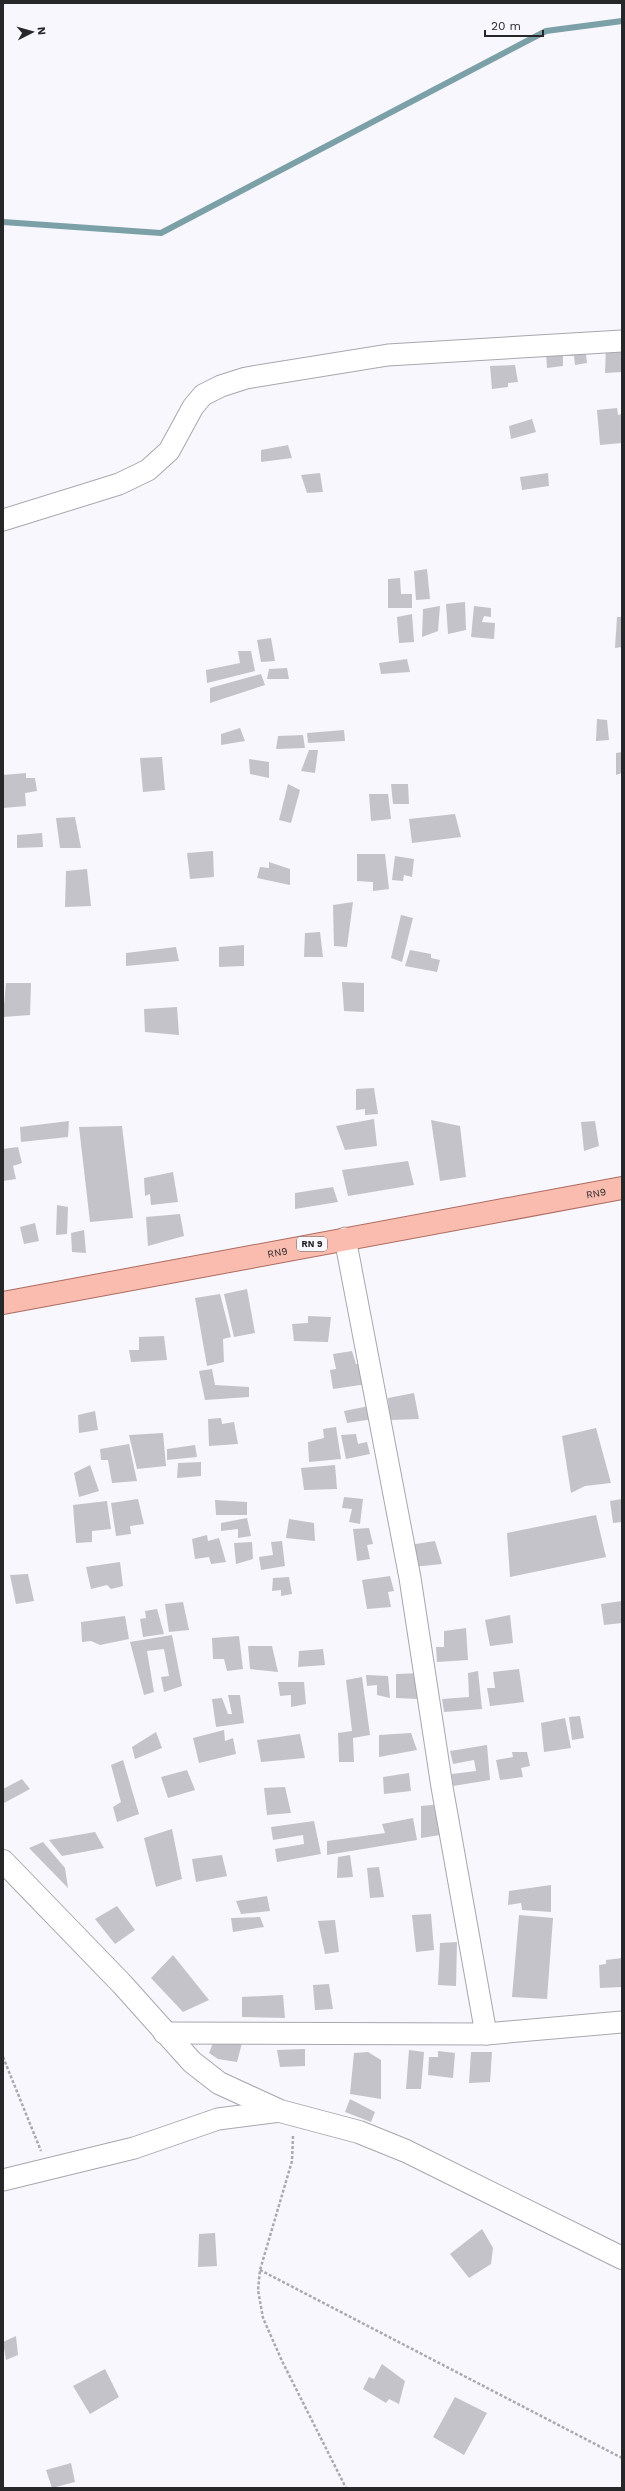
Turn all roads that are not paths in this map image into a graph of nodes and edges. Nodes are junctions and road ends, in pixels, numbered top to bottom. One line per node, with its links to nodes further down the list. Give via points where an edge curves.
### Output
1 (622, 341): 2 (street, via 388,355 246,378 203,395 193,407 169,451 148,470 119,484)
2 (3, 520)
3 (622, 1188): 4 (main road, RN9 / RN 9)
4 (345, 1238): 5 (main road, RN9 / RN 9); 9 (street, via 410,1578 442,1788)
5 (3, 1303)
6 (3, 1861): 8 (main road, via 122,1984)
7 (622, 2022): 9 (street)
8 (164, 2033): 9 (street); 10 (main road, via 192,2062 218,2083)
9 (486, 2034)
10 (280, 2111): 11 (street, via 218,2119 134,2148); 12 (main road, via 359,2132 406,2151)
11 (3, 2180)
12 (622, 2258)

